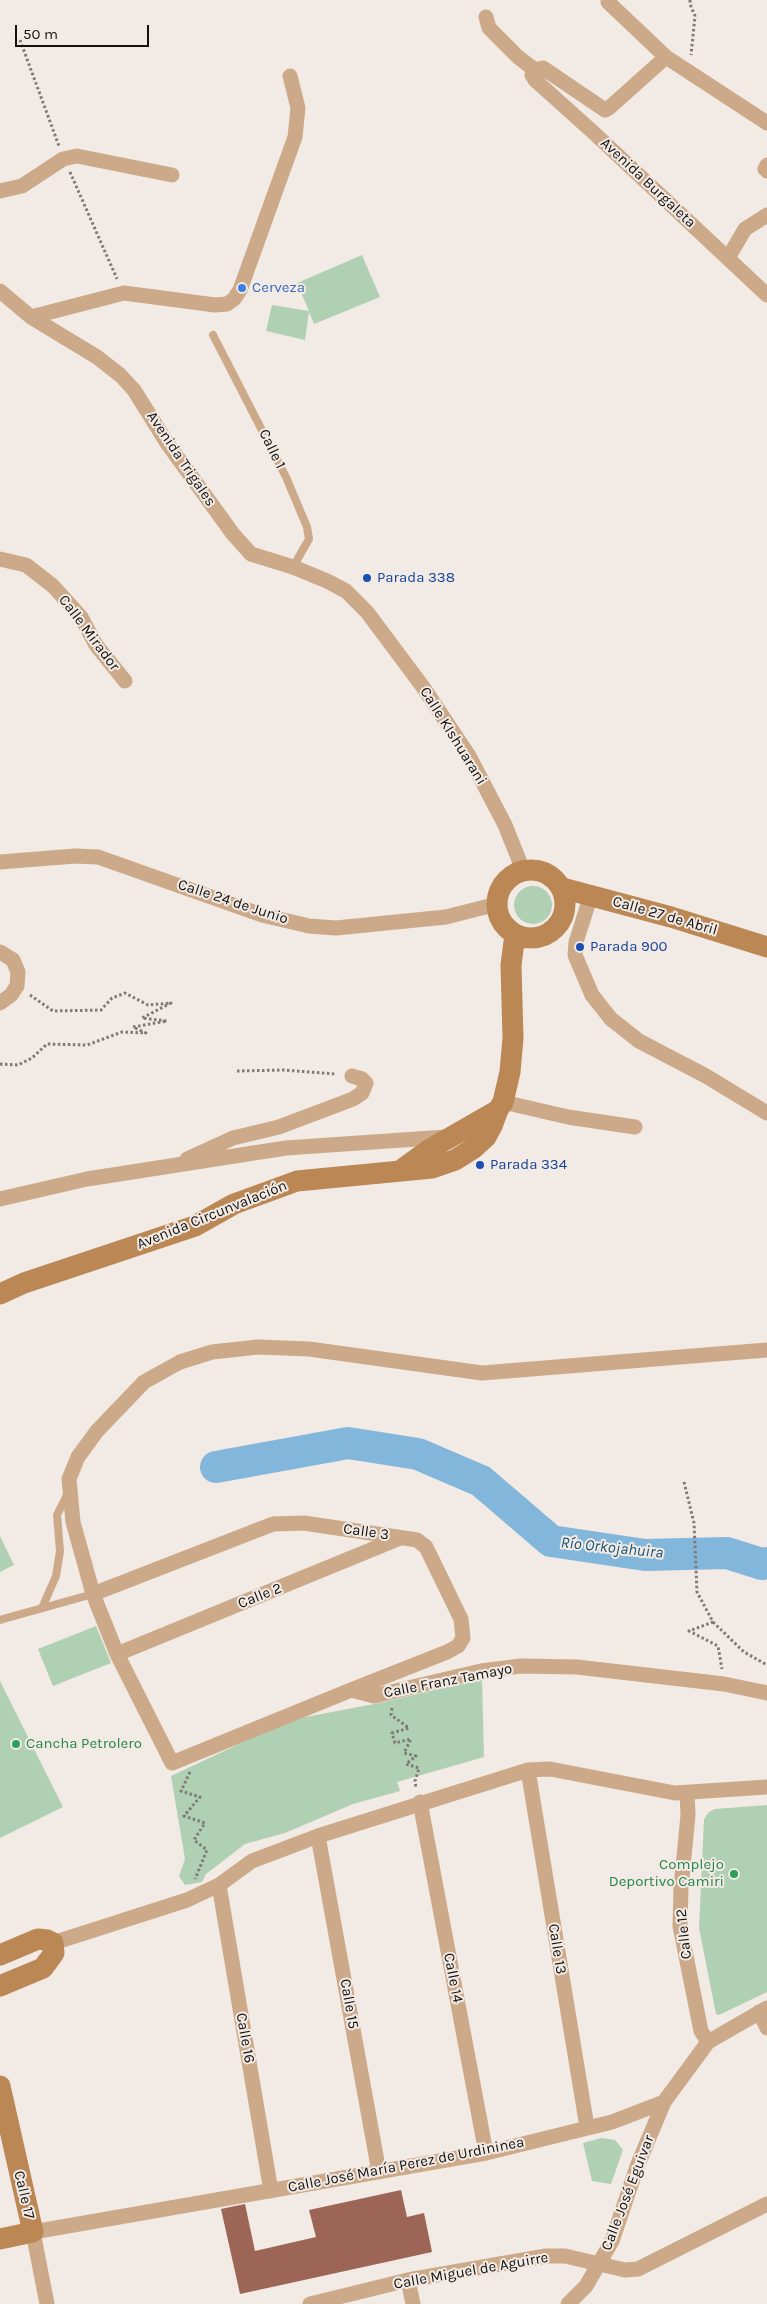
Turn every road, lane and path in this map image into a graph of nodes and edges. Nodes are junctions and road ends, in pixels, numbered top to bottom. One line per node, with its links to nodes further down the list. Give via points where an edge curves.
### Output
1 (690, 0): 7 (path, via 695,16)
2 (608, 2): 5 (street)
3 (486, 17): 6 (street, via 489,28)
4 (20, 40): 10 (path)
5 (666, 57): 6 (street, via 605,110 543,68); 7 (street)
6 (535, 70): 16 (street, Avenida Burgaleta, via 532,75 535,80)
7 (690, 73): 9 (street)
8 (290, 76): 18 (street, via 298,108 295,136 234,299 227,304 215,305)
9 (767, 124)
10 (63, 159): 13 (street, via 77,156); 14 (street, via 22,186); 18 (path)
11 (767, 165): 12 (street, via 764,169)
12 (767, 171)
13 (172, 175)
14 (0, 191)
15 (767, 215): 16 (street, via 745,229)
16 (728, 258): 19 (street, Avenida Burgaleta)
17 (0, 291): 20 (street, Avenida Trigales)
18 (124, 293): 20 (street)
19 (767, 295)
20 (31, 317): 23 (street, Avenida Trigales, via 97,357 134,390 167,443 240,544 251,554)
21 (213, 335): 23 (lane, Calle 1, via 286,478 307,527 309,539)
22 (0, 559): 25 (street, Calle Mirador, via 26,565 53,586 80,617 96,645)
23 (293, 567): 24 (street, Avenida Trigales, via 346,591)
24 (367, 612): 27 (street, Calle KIshuarani, via 469,756 505,825)
25 (125, 680)
26 (0, 862): 30 (street, Calle 24 de Junio, via 98,857 262,915 309,926 336,928 446,917)
27 (523, 870): 28 (main road, via 545,872); 30 (main road, via 504,883)
28 (562, 888): 29 (main road, Calle 27 de Abril); 31 (main road, via 565,909 555,928 536,938)
29 (591, 895): 32 (main road, Calle 27 de Abril); 40 (street, via 575,955 592,995 611,1019 639,1041)
30 (497, 904): 31 (main road, via 502,921)
31 (515, 934): 39 (main road, Avenida Circunvalación, via 511,965 513,1038 510,1072)
32 (767, 947)
33 (0, 952): 34 (street, via 13,960 18,972)
34 (17, 986): 35 (street); 36 (path, via 53,1011 101,1010 112,998 125,993 148,1005 171,1004 142,1018 167,1022 133,1027 146,1033 122,1032 87,1045 47,1044 32,1058 18,1065)
35 (0, 1003)
36 (0, 1064)
37 (238, 1071): 38 (path, via 284,1070)
38 (352, 1076): 44 (street, via 366,1083 362,1093 353,1099 279,1127 233,1138)
39 (500, 1106): 41 (street); 42 (main road, Avenida Circunvalación); 43 (main road, Avenida Circunvalación, via 486,1137)
40 (767, 1113)
41 (636, 1126)
42 (451, 1136): 43 (street); 44 (street, via 286,1148); 45 (main road, Avenida Circunvalación)
43 (465, 1154): 45 (main road, Avenida Circunvalación, via 432,1168)
44 (168, 1168): 46 (street, via 87,1179)
45 (401, 1170): 47 (main road, Avenida Circunvalación, via 297,1181 234,1204 195,1226)
46 (0, 1199)
47 (0, 1294)
48 (767, 1350): 50 (street, via 482,1373 309,1349 258,1347 212,1352 180,1362 144,1382 119,1406 78,1457 69,1479)
49 (684, 1482): 55 (path, via 694,1523 697,1592)
50 (70, 1489): 52 (street, via 73,1522); 53 (lane, via 57,1515 60,1551 56,1576)
51 (402, 1537): 52 (street, Calle 3, via 304,1523 273,1524); 56 (street, Calle 2); 59 (street, Calle 3, via 417,1540 426,1547 461,1619 463,1638 458,1646 447,1652)
52 (93, 1594): 53 (lane); 56 (street)
53 (42, 1608): 54 (lane)
54 (0, 1620)
55 (713, 1622): 57 (path, via 744,1652); 58 (path, via 689,1631 718,1646)
56 (117, 1654): 62 (street)
57 (767, 1665)
58 (724, 1684): 60 (street, Calle Franz Tamayo, via 577,1667 521,1666 481,1671); 61 (street, Calle Franz Tamayo)
59 (351, 1690): 60 (street, Calle Franz Tamayo, via 374,1696); 62 (street)
60 (392, 1692): 66 (path, via 391,1715 409,1728 392,1733 395,1743 412,1739 404,1753 416,1756 406,1764 420,1768 414,1781)
61 (767, 1693)
62 (172, 1763): 69 (path, via 191,1770 180,1791 200,1797 184,1816 205,1823 194,1840 207,1850)
63 (528, 1770): 65 (street, via 550,1769); 66 (street); 78 (street, Calle 13)
64 (767, 1788): 65 (street)
65 (687, 1793): 75 (street, Calle 12, via 680,1926 701,2031)
66 (420, 1802): 67 (street); 79 (street, Calle 14)
67 (318, 1836): 68 (street, via 252,1861); 80 (street, Calle 15)
68 (219, 1885): 69 (street); 81 (street, Calle 16)
69 (187, 1900): 70 (street)
70 (53, 1943): 71 (main road, via 38,1939); 72 (main road, via 54,1953 44,1968)
71 (0, 1955)
72 (0, 1986)
73 (763, 2010): 74 (street); 75 (street)
74 (767, 2028)
75 (708, 2042): 77 (street)
76 (0, 2086): 83 (main road, Calle 17)
77 (664, 2102): 78 (street, Calle José María Perez de Urdininea, via 632,2116); 85 (street, Calle José Eguivar, via 638,2164 612,2241)
78 (587, 2127): 79 (street, Calle José María Perez de Urdininea)
79 (486, 2153): 80 (street, Calle José María Perez de Urdininea)
80 (379, 2172): 81 (street, Calle José María Perez de Urdininea)
81 (271, 2191): 83 (street, Calle José María Perez de Urdininea)
82 (767, 2204): 85 (street, Calle Miguel de Aguirre, via 638,2269 625,2270)
83 (33, 2232): 84 (main road); 87 (street, Calle 17)
84 (0, 2239)
85 (599, 2264): 86 (street, Calle Miguel de Aguirre, via 565,2256 546,2256); 90 (street, Calle José Eguivar, via 586,2286)
86 (408, 2280): 88 (street, Calle Miguel de Aguirre); 89 (street)
87 (47, 2304)
88 (310, 2304)
89 (413, 2304)
90 (568, 2304)

